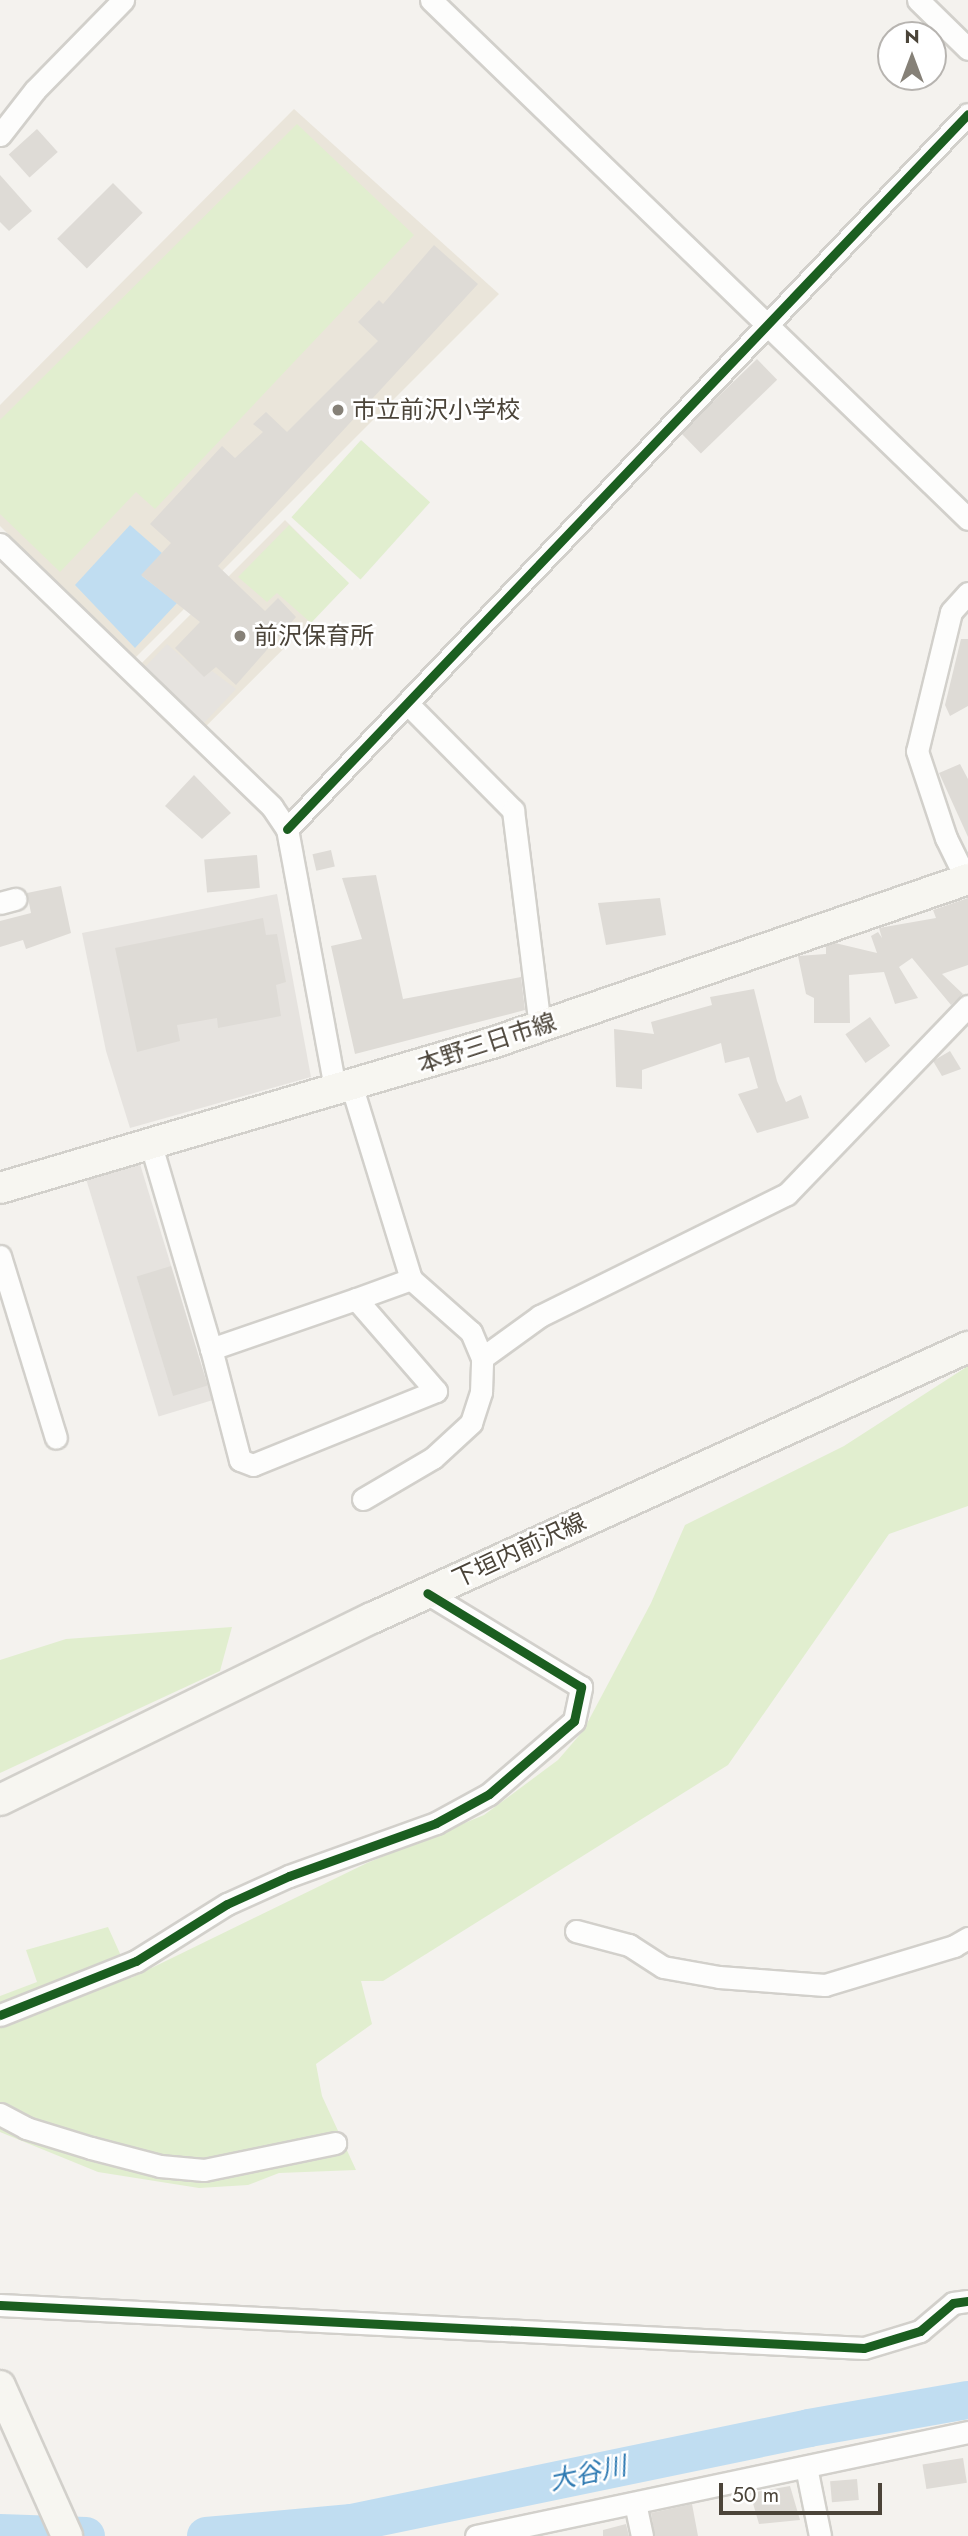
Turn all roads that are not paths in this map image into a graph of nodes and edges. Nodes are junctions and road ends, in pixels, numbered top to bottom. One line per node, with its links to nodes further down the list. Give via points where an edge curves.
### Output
1 (123, 0): 6 (street, via 34,90)
2 (431, 0): 7 (street)
3 (918, 0): 4 (street)
4 (968, 49)
5 (968, 114): 7 (street)
6 (0, 135)
7 (767, 324): 8 (street); 11 (street)
8 (968, 519)
9 (0, 544): 12 (street, via 272,807)
10 (968, 593): 13 (street, via 951,612 917,751 946,838)
11 (407, 703): 12 (street); 15 (street, via 513,810)
12 (288, 829): 16 (street)
13 (967, 881): 15 (main road, 本野三日市線)
14 (968, 1006): 24 (street, via 787,1194 540,1316)
15 (540, 1026): 16 (main road, 本野三日市線)
16 (343, 1087): 17 (main road, 本野三日市線); 20 (street)
17 (151, 1145): 18 (main road, 本野三日市線); 23 (street)
18 (0, 1188)
19 (0, 1256): 25 (street)
20 (411, 1279): 21 (street); 24 (street, via 471,1332)
21 (356, 1299): 23 (street); 23 (street, via 436,1391 253,1465 240,1460)
22 (968, 1347): 27 (main road, 下垣内前沢線)
23 (211, 1349)
24 (482, 1358): 26 (street, via 481,1392 471,1423 433,1458)
25 (56, 1438)
26 (363, 1500)
27 (427, 1593): 28 (main road, 下垣内前沢線); 31 (street, via 580,1687 574,1721 489,1794 436,1823 289,1876 227,1904 136,1961)
28 (0, 1800)
29 (576, 1931): 30 (street, via 629,1945 663,1967 719,1977 825,1984)
30 (968, 1938)
31 (0, 2014)
32 (0, 2114): 33 (street, via 26,2128 91,2148 160,2166 204,2170)
33 (335, 2143)
34 (968, 2301): 35 (street, via 953,2303 920,2331 864,2348)
35 (0, 2305)
36 (0, 2386): 40 (main road)
37 (968, 2432): 38 (street)
38 (806, 2467): 39 (street); 43 (street)
39 (635, 2503): 41 (street); 42 (street)
40 (67, 2536)
41 (475, 2536)
42 (642, 2536)
43 (820, 2536)

